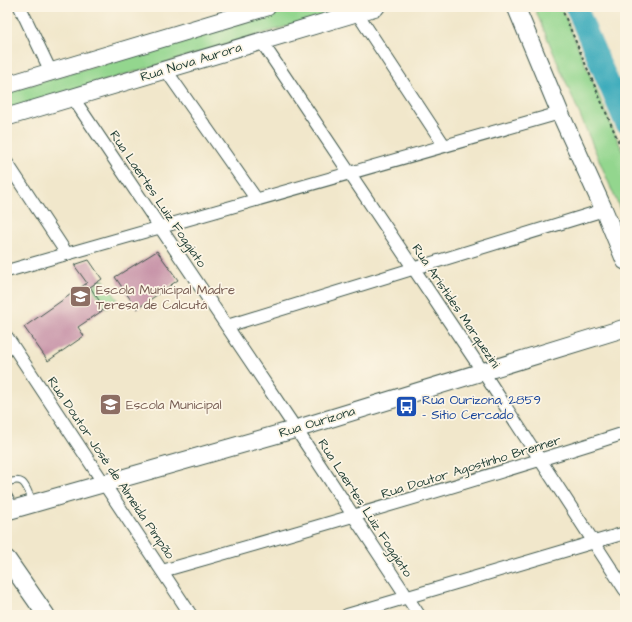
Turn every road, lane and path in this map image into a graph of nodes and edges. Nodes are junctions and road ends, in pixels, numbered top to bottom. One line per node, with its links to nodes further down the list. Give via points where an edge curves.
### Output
1 (20, 7): 10 (street)
2 (267, 7): 6 (main road)
3 (376, 7): 7 (main road, Rua Nova Aurora)
4 (516, 7): 13 (main road)
5 (561, 7): 16 (path)
6 (232, 12): 10 (main road)
7 (357, 13): 8 (main road, Rua Nova Aurora); 15 (street)
8 (261, 41): 9 (main road, Rua Nova Aurora); 18 (street, Rua Aristides Marquezini)
9 (165, 69): 12 (main road, Rua Nova Aurora); 19 (street)
10 (51, 72): 11 (main road)
11 (7, 84)
12 (73, 98): 14 (main road, Rua Nova Aurora); 21 (street, Rua Laertes Luiz Foggiato)
13 (560, 113): 15 (street); 20 (main road)
14 (7, 118)
15 (444, 145): 18 (street)
16 (625, 157)
17 (7, 163): 22 (street)
18 (350, 174): 19 (street); 24 (street, Rua Aristides Marquezini)
19 (257, 200): 21 (street)
20 (604, 210): 23 (main road); 24 (street)
21 (160, 227): 22 (street); 26 (street, Rua Laertes Luiz Foggiato)
22 (67, 254): 25 (street)
23 (625, 261)
24 (414, 269): 26 (street); 29 (street, Rua Aristides Marquezini)
25 (7, 271)
26 (227, 326): 30 (street, Rua Laertes Luiz Foggiato)
27 (625, 328): 29 (main road, Rua Ourizona)
28 (7, 337): 34 (street, Rua Doutor José de Almeida Pimpão)
29 (484, 372): 30 (main road, Rua Ourizona); 32 (street, Rua Aristides Marquezini)
30 (296, 428): 34 (main road, Rua Ourizona); 38 (street, Rua Laertes Luiz Foggiato)
31 (625, 434): 32 (street, Rua Doutor Agostinho Brenner)
32 (541, 460): 38 (street, Rua Doutor Agostinho Brenner); 40 (street, Rua Aristides Marquezini)
33 (7, 483): 36 (lane, via 21,480)
34 (104, 483): 36 (main road, Rua Ourizona); 42 (street, Rua Doutor José de Almeida Pimpão)
35 (7, 493): 37 (lane)
36 (33, 503): 37 (main road, Rua Ourizona)
37 (12, 510)
38 (354, 516): 42 (street, Rua Doutor Agostinho Brenner); 44 (street, Rua Laertes Luiz Foggiato)
39 (625, 533): 40 (street)
40 (594, 542): 43 (street, Rua Aristides Marquezini); 44 (street)
41 (7, 559): 45 (main road)
42 (162, 571): 46 (street, Rua Doutor José de Almeida Pimpão)
43 (625, 590)
44 (407, 597): 47 (street); 48 (street, Rua Laertes Luiz Foggiato)
45 (46, 615)
46 (191, 615)
47 (347, 615)
48 (419, 615)

